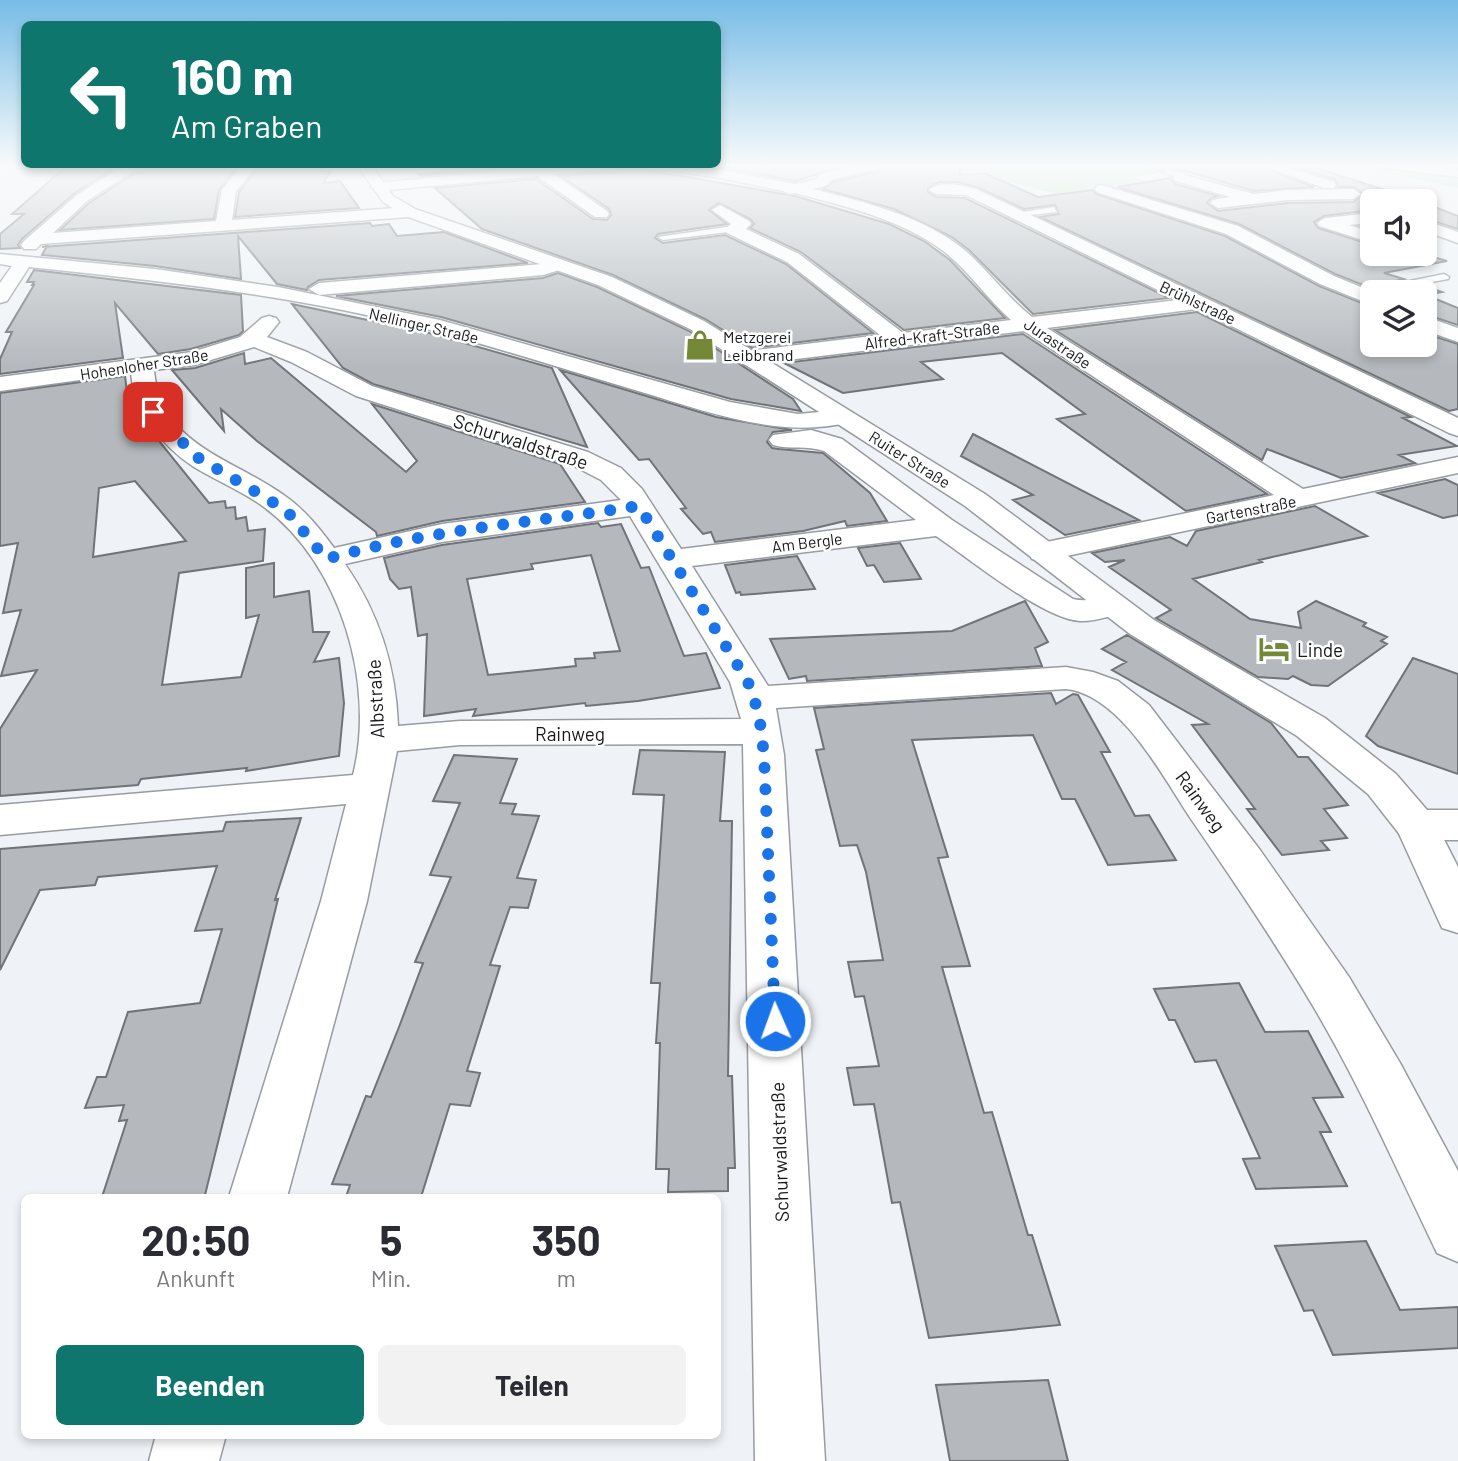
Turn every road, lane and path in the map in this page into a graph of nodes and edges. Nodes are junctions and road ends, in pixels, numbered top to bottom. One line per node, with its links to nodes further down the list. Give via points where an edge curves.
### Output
1 (44, 232): 10 (street)
2 (135, 232): 10 (street)
3 (468, 232): 12 (street, Ruiter Straße)
4 (705, 232): 9 (lane)
5 (740, 232): 23 (street, via 793,258)
6 (921, 232): 19 (street, Jurastraße, via 970,263)
7 (1052, 232): 18 (street, Brühlstraße)
8 (1236, 232): 15 (street)
9 (663, 237)
10 (37, 239): 11 (street)
11 (12, 261): 16 (street); 17 (street, Nellinger Straße, via 155,275)
12 (560, 264): 17 (street, Hohenloher Straße, via 332,288); 24 (street, Ruiter Straße, via 661,306)
13 (1444, 277): 14 (lane)
14 (1431, 280)
15 (1360, 294)
16 (0, 297)
17 (299, 298): 22 (street, Hohenloher Straße); 27 (street, Nellinger Straße, via 433,324 727,409 798,422)
18 (1200, 303): 19 (street, Alfred-Kraft-Straße); 28 (street, Brühlstraße)
19 (1027, 323): 23 (street, Alfred-Kraft-Straße); 31 (street, Jurastraße, via 1173,422)
20 (1437, 327): 21 (street)
21 (1458, 336)
22 (253, 339): 25 (street, Hohenloher Straße, via 194,358); 32 (street, Schurwaldstraße, via 364,391 551,447 594,465 620,481)
23 (898, 339): 24 (street, Alfred-Kraft-Straße)
24 (747, 358): 27 (street, Ruiter Straße)
25 (142, 366): 26 (street, Hohenloher Straße); 35 (street, Albstraße, via 147,401 188,451 286,510)
26 (0, 384)
27 (841, 417): 34 (street, Ruiter Straße, via 975,500)
28 (1458, 428)
29 (778, 441): 33 (street, via 805,437 833,445)
30 (1458, 465): 31 (street, Gartenstraße)
31 (1300, 499): 34 (street, Gartenstraße)
32 (639, 506): 35 (street, via 422,537); 36 (street, Schurwaldstraße)
33 (942, 526): 36 (street, Am Bergle); 37 (street, via 1062,607 1081,611)
34 (1043, 552): 37 (street, Ruiter Straße)
35 (326, 559): 39 (street, Albstraße, via 356,606 371,647)
36 (671, 559): 38 (street, Schurwaldstraße, via 748,682)
37 (1111, 606): 42 (street, Ruiter Straße, via 1320,733)
38 (758, 715): 39 (street, Rainweg); 45 (street, Rainweg, via 821,692 1066,678 1097,684 1115,694 1153,734 1330,992 1379,1076); 48 (street, Schurwaldstraße, via 771,882)
39 (379, 740): 40 (street, Albstraße)
40 (370, 788): 41 (street); 44 (street, Albstraße, via 344,901)
41 (0, 820)
42 (1437, 825): 43 (street, Ruiter Straße)
43 (1458, 915)
44 (259, 1194)
45 (1458, 1232)
46 (190, 1439): 47 (street)
47 (184, 1461)
48 (790, 1461)

